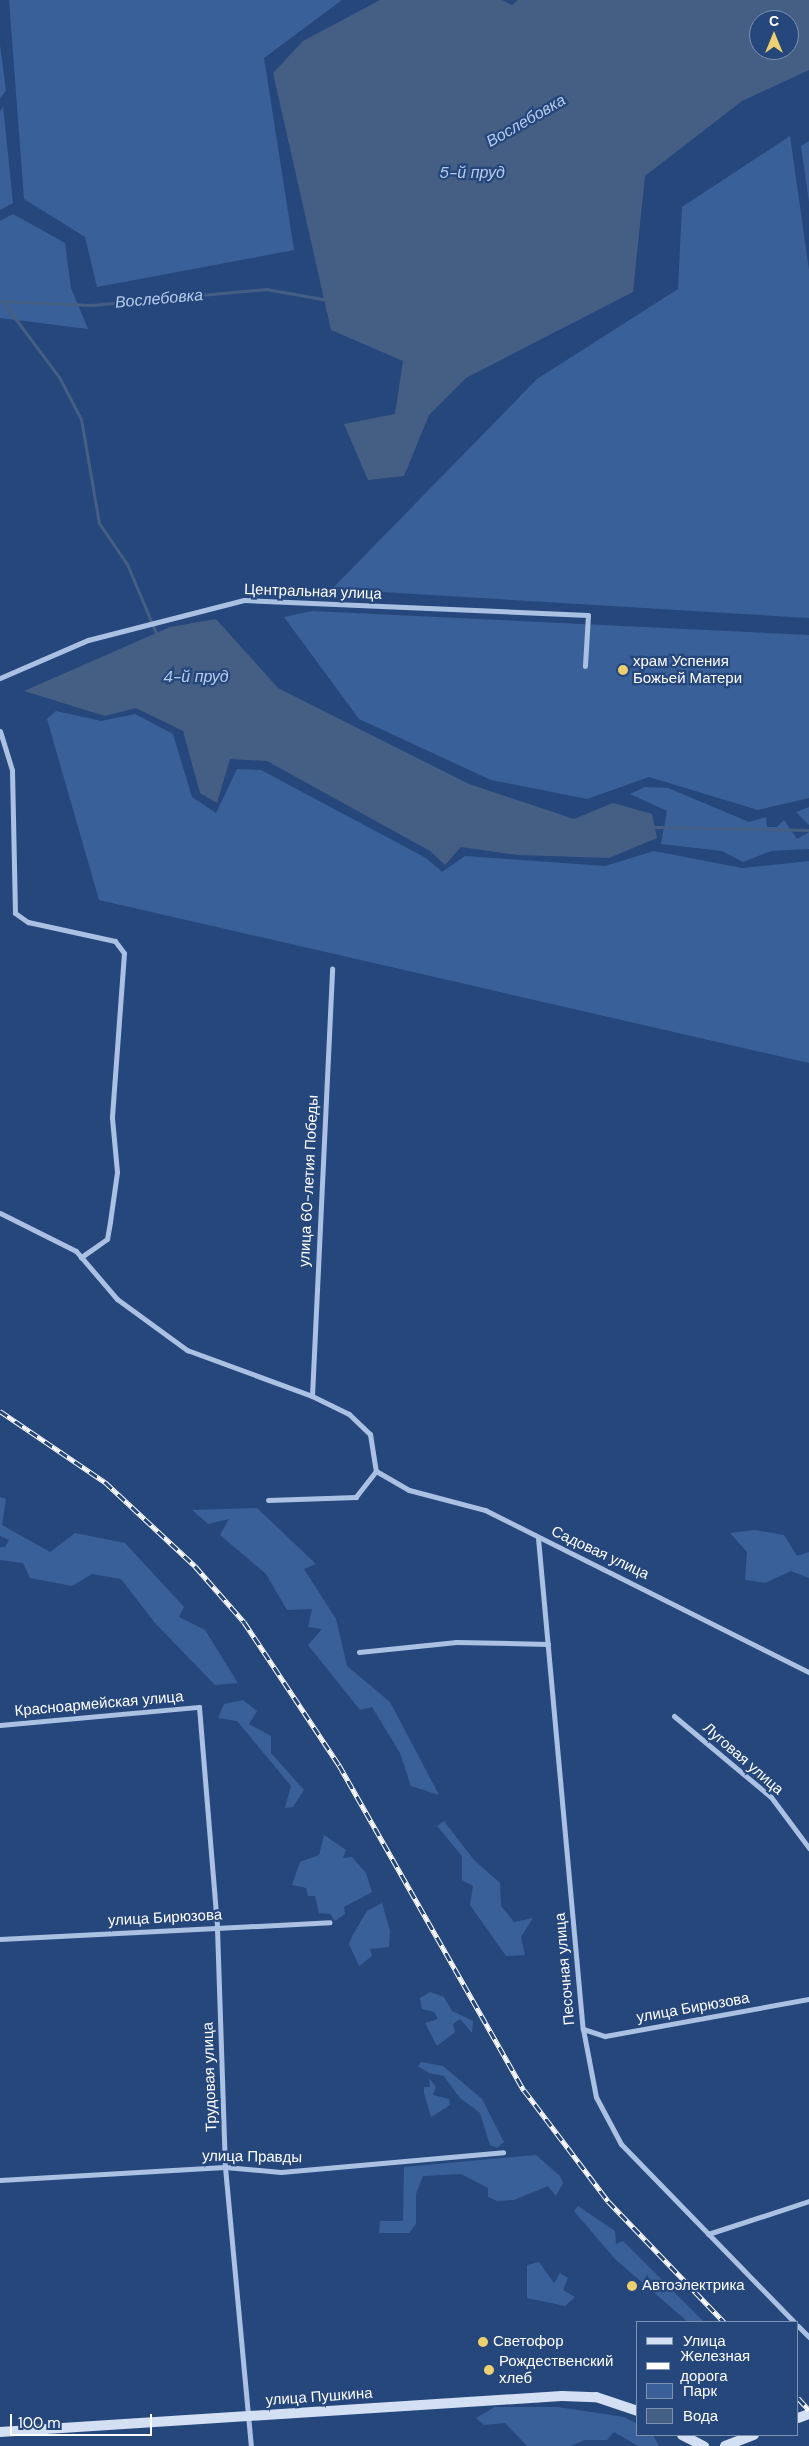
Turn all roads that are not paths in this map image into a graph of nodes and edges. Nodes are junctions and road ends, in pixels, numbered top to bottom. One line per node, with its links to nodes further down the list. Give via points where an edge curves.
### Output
1 (585, 666): 2 (street, Центральная улица, via 588,615 244,600 88,640)
2 (0, 678)
3 (0, 731): 6 (street, via 12,770 14,913 28,922 115,942 124,953 112,1118 117,1172 110,1222 107,1239)
4 (332, 968): 7 (street, улица 60-летия Победы)
5 (0, 1213): 6 (street, via 47,1234)
6 (81, 1257): 7 (street, via 117,1299 187,1350)
7 (312, 1396): 8 (street, via 349,1414 370,1434)
8 (376, 1471): 9 (street, via 356,1497); 10 (street, Садовая улица, via 409,1490 485,1510)
9 (268, 1500)
10 (538, 1538): 11 (street, Песочная улица); 13 (street, Садовая улица)
11 (548, 1644): 12 (street, via 456,1642); 22 (street, Песочная улица)
12 (359, 1652)
13 (809, 1672)
14 (199, 1707): 16 (street, Красноармейская улица); 19 (street, Трудовая улица)
15 (674, 1716): 17 (street, Луговая улица, via 771,1797)
16 (0, 1725)
17 (809, 1848)
18 (330, 1922): 19 (street, улица Бирюзова)
19 (217, 1928): 20 (street, улица Бирюзова); 24 (street, Трудовая улица)
20 (0, 1939)
21 (809, 1999): 22 (street, улица Бирюзова, via 605,2036)
22 (583, 2029): 27 (street, Песочная улица, via 596,2097 621,2144)
23 (503, 2152): 24 (street, улица Правды, via 281,2172)
24 (225, 2167): 25 (street, улица Правды); 32 (street, Трудовая улица)
25 (0, 2180)
26 (809, 2201): 27 (street)
27 (708, 2234): 28 (street, Песочная улица)
28 (793, 2321)
29 (799, 2327): 30 (street)
30 (809, 2337)
31 (636, 2410): 32 (main road, улица Пушкина, via 596,2397 562,2396)
32 (248, 2417): 33 (main road, улица Пушкина); 36 (street, Трудовая улица)
33 (0, 2432)
34 (684, 2436): 37 (main road)
35 (751, 2436): 38 (main road)
36 (250, 2446)
37 (704, 2446)
38 (725, 2446)

